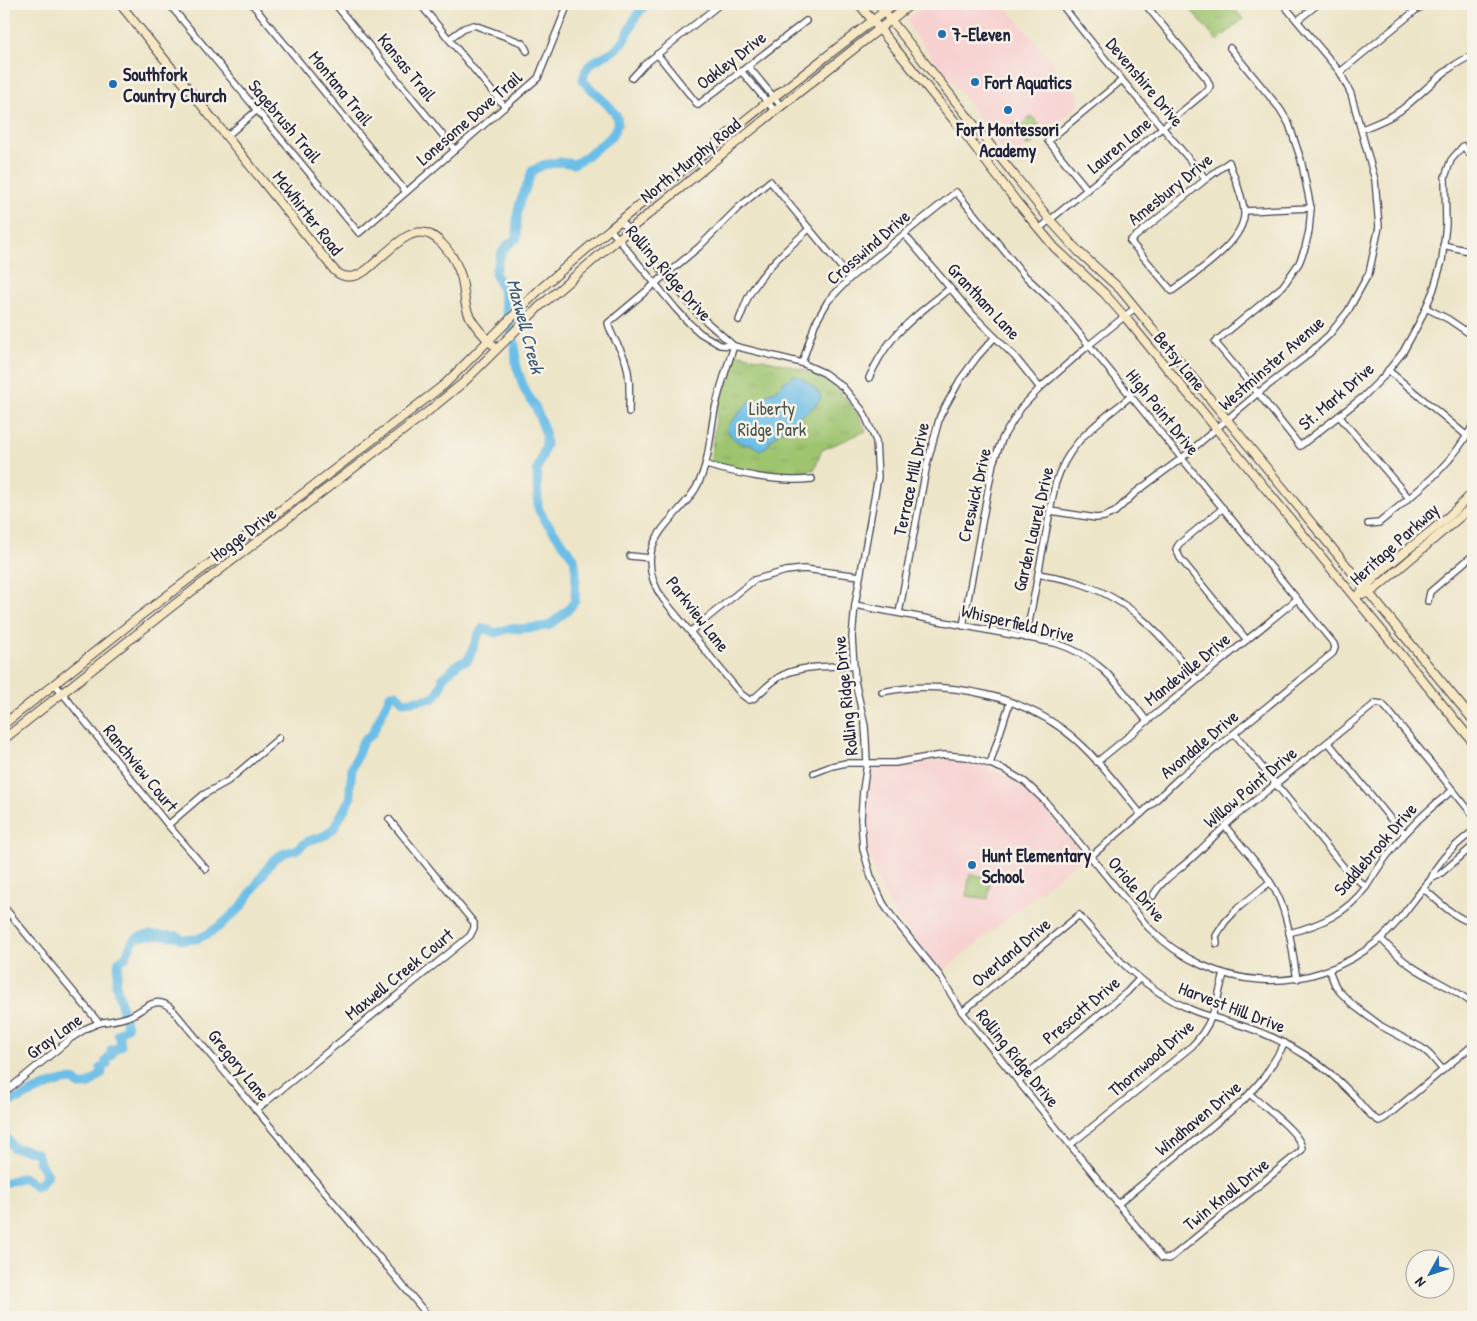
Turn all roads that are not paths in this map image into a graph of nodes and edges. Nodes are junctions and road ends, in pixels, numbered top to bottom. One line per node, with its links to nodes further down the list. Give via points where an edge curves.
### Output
1 (120, 4): 41 (main road, McWhirter Road)
2 (169, 4): 38 (street, Sagebrush Trail)
3 (252, 4): 48 (street, Montana Trail)
4 (335, 4): 43 (street, Kansas Trail)
5 (420, 4): 23 (street)
6 (568, 4): 36 (street, Lonesome Dove Trail, via 538,78)
7 (720, 4): 26 (street)
8 (859, 4): 18 (main road, Betsy Lane)
9 (878, 4): 17 (main road, Betsy Lane)
10 (894, 4): 17 (main road, North Murphy Road)
11 (911, 4): 19 (main road, North Murphy Road)
12 (1062, 4): 32 (street, Devenshire Drive)
13 (1145, 4): 39 (street, Lauren Lane, via 1210,86)
14 (1284, 4): 20 (street, Westminster Avenue)
15 (1318, 4): 20 (street)
16 (1427, 4): 30 (street)
17 (884, 12): 18 (main road, North Murphy Road); 19 (main road, Betsy Lane)
18 (873, 20): 22 (main road, Betsy Lane); 35 (main road, North Murphy Road)
19 (891, 20): 22 (main road, North Murphy Road); 33 (main road, Betsy Lane)
20 (1298, 20): 30 (street, Westminster Avenue)
21 (806, 21): 28 (street, Oakley Drive)
22 (880, 30): 34 (main road, Betsy Lane); 37 (main road, North Murphy Road)
23 (449, 39): 25 (street, via 474,25 524,43); 36 (street)
24 (1230, 48): 50 (street, via 1280,108 1289,124)
25 (527, 51)
26 (657, 54): 29 (street, Oakley Drive, via 698,105); 31 (street)
27 (1473, 56): 40 (street, via 1449,70 1400,111)
28 (748, 66): 29 (street, Oakley Drive); 35 (street)
29 (741, 71): 35 (street)
30 (1340, 72): 40 (street, Westminster Avenue)
31 (632, 78)
32 (1122, 80): 39 (street, Devenshire Drive); 47 (street, via 1048,141)
33 (940, 81): 34 (main road); 42 (main road, Betsy Lane)
34 (929, 90): 44 (main road, Betsy Lane)
35 (770, 100): 37 (street); 53 (main road, North Murphy Road)
36 (505, 107): 43 (street, Lonesome Dove Trail)
37 (778, 109): 57 (main road, North Murphy Road)
38 (256, 110): 41 (street); 58 (street, Sagebrush Trail)
39 (1163, 127): 46 (street, Devenshire Drive); 47 (street, Lauren Lane)
40 (1362, 130): 81 (street, Westminster Avenue, via 1376,180 1378,227 1369,273 1348,311 1329,335)
41 (227, 136): 73 (main road, McWhirter Road, via 331,267 341,275 351,277 363,273 410,235 424,233 435,237 458,268 470,318)
42 (993, 148): 44 (main road); 52 (main road, Betsy Lane)
43 (455, 150): 48 (street, Lonesome Dove Trail)
44 (982, 157): 56 (main road, Betsy Lane)
45 (1473, 158): 61 (street, St. Mark Drive, via 1463,146 1451,160 1445,177)
46 (1206, 179): 51 (street, Amesbury Drive, via 1229,162); 51 (street, Amesbury Drive, via 1130,241 1172,291 1228,246 1239,232)
47 (1088, 190): 52 (street, Lauren Lane)
48 (406, 192): 58 (street, Lonesome Dove Trail)
49 (956, 192): 59 (street, Crosswind Drive); 74 (street, High Point Drive, via 1024,275 1056,305)
50 (1311, 208): 51 (street); 81 (street, via 1305,248 1284,286 1215,342)
51 (1244, 211)
52 (1050, 220): 56 (street, Lauren Lane); 67 (main road, Betsy Lane)
53 (620, 221): 54 (main road, North Murphy Road); 57 (street, Rolling Ridge Drive)
54 (610, 229): 60 (street, Rolling Ridge Drive); 73 (main road, North Murphy Road, via 540,289)
55 (809, 229): 63 (street, via 770,180); 64 (street); 70 (street, via 764,273 750,293)
56 (1039, 229): 69 (main road, Betsy Lane)
57 (628, 230): 60 (main road, North Murphy Road); 63 (street, Rolling Ridge Drive)
58 (359, 233)
59 (904, 234): 64 (street, Crosswind Drive); 66 (street, Grantham Lane)
60 (618, 239): 65 (street, Rolling Ridge Drive); 75 (main road, North Murphy Road, via 539,306)
61 (1444, 245): 62 (street); 68 (street, St. Mark Drive)
62 (1473, 252)
63 (666, 275): 65 (street); 76 (street, Rolling Ridge Drive, via 699,315)
64 (850, 278): 77 (street, Crosswind Drive, via 822,311)
65 (656, 283): 76 (street, Rolling Ridge Drive, via 700,333 720,345); 83 (street, via 608,323 626,363)
66 (950, 288): 72 (street, Grantham Lane); 79 (street, via 891,341)
67 (1135, 308): 69 (street, Creswick Drive); 85 (main road, Betsy Lane)
68 (1426, 308): 71 (street); 78 (street, St. Mark Drive, via 1403,352)
69 (1125, 317): 74 (street, Creswick Drive); 87 (main road, Betsy Lane)
70 (739, 320)
71 (1473, 336)
72 (995, 337): 80 (street, Grantham Lane, via 1016,357); 114 (street, Terrace Mill Drive, via 960,380 940,416 927,464)
73 (489, 341): 75 (main road, McWhirter Road); 92 (main road, Hogge Drive, via 445,384)
74 (1089, 345): 80 (street, Creswick Drive); 82 (street, High Point Drive)
75 (499, 346): 94 (main road, Hogge Drive, via 464,382)
76 (734, 346): 77 (street, Rolling Ridge Drive); 90 (street, Parkview Lane, via 716,408)
77 (802, 363): 106 (street, Rolling Ridge Drive, via 843,387 863,411 876,441 878,477)
78 (1388, 370): 84 (street, St. Mark Drive); 88 (street)
79 (869, 378)
80 (1040, 388): 115 (street, Creswick Drive, via 1021,408 1003,437 993,464)
81 (1258, 394): 84 (street, St. Mark Drive, via 1300,446); 85 (street, Westminster Avenue)
82 (1131, 396): 89 (street, High Point Drive); 98 (street, Garden Laurel Drive, via 1072,448 1058,475)
83 (629, 412)
84 (1339, 416): 95 (street)
85 (1227, 420): 87 (street, Westminster Avenue); 99 (main road, Betsy Lane)
86 (1473, 425): 88 (street)
87 (1217, 429): 89 (street, Westminster Avenue); 100 (main road, Betsy Lane)
88 (1467, 436): 95 (street, via 1434,477)
89 (1182, 458): 97 (street, High Point Drive); 98 (street, Westminster Avenue, via 1109,515 1087,518)
90 (706, 465): 91 (street, via 758,478); 104 (street, Parkview Lane, via 692,494 657,538)
91 (812, 479)
92 (309, 489): 94 (main road); 108 (main road, Hogge Drive)
93 (1473, 492): 107 (main road, Heritage Parkway, via 1369,582)
94 (316, 498): 112 (main road, Hogge Drive)
95 (1409, 498): 101 (street, via 1379,522)
96 (1473, 506): 107 (main road, Heritage Parkway, via 1375,589)
97 (1223, 508): 110 (street, High Point Drive); 118 (street, via 1176,549)
98 (1050, 511): 105 (street, Garden Laurel Drive)
99 (1305, 515): 100 (main road); 107 (main road, Betsy Lane)
100 (1295, 524): 109 (main road, Betsy Lane)
101 (1368, 524)
102 (1473, 555): 111 (street, via 1430,592)
103 (630, 556): 104 (street)
104 (650, 558): 116 (street, Parkview Lane, via 654,584)
105 (1038, 574): 117 (street, Garden Laurel Drive); 121 (street, via 1085,585 1129,607 1158,633)
106 (860, 576): 113 (street, Rolling Ridge Drive); 116 (street, via 804,569 754,580)
107 (1367, 590): 109 (main road, Heritage Parkway); 126 (main road, Betsy Lane)
108 (168, 595): 112 (main road); 122 (main road, Hogge Drive)
109 (1356, 598): 133 (main road, Betsy Lane)
110 (1297, 599): 118 (street, Mandeville Drive); 119 (street, High Point Drive, via 1334,644 1334,651)
111 (1428, 601)
112 (175, 604): 124 (main road, Hogge Drive)
113 (855, 606): 114 (street, Whisperfield Drive); 120 (street, Rolling Ridge Drive)
114 (899, 613): 115 (street, Whisperfield Drive)
115 (963, 626): 117 (street, Whisperfield Drive)
116 (691, 632): 120 (street, Parkview Lane, via 749,700 787,673)
117 (1026, 638): 127 (street, Whisperfield Drive, via 1061,645 1092,660 1113,679)
118 (1247, 640): 121 (street, Mandeville Drive)
119 (1329, 656): 129 (street, Avondale Drive)
120 (853, 665): 135 (street, Rolling Ridge Drive, via 865,726)
121 (1197, 680): 127 (street, Mandeville Drive)
122 (54, 684): 124 (street, Ranchview Court); 128 (main road, Hogge Drive)
123 (882, 692): 125 (street, via 940,688)
124 (61, 693): 130 (main road, Hogge Drive); 143 (street, Ranchview Court)
125 (1010, 702): 134 (street, via 1054,723); 136 (street)
126 (1473, 720)
127 (1147, 721): 134 (street, Mandeville Drive)
128 (4, 724)
129 (1235, 734): 138 (street); 140 (street, Avondale Drive, via 1179,778)
130 (4, 738)
131 (279, 738): 143 (street)
132 (1328, 742): 138 (street, Willow Point Drive); 139 (street, Willow Point Drive, via 1379,703); 146 (street)
133 (1473, 742)
134 (1097, 762): 140 (street)
135 (867, 763): 136 (street, Oriole Drive, via 895,763 944,755); 137 (street, Oriole Drive, via 838,764); 166 (street, Rolling Ridge Drive, via 861,819 863,850 871,877 891,915 940,976)
136 (990, 764): 148 (street, Oriole Drive, via 1015,776 1035,791)
137 (814, 772)
138 (1276, 784): 144 (street, Willow Point Drive); 152 (street, via 1350,874)
139 (1452, 790): 141 (street); 146 (street, Saddlebrook Drive)
140 (1141, 814): 148 (street, Avondale Drive)
141 (1473, 815)
142 (389, 819): 175 (street, Maxwell Creek Court, via 474,923 474,928 470,936)
143 (168, 825): 149 (street, Ranchview Court)
144 (1225, 826): 151 (street); 154 (street, Willow Point Drive, via 1157,888)
145 (1473, 831): 150 (street, Oriole Drive, via 1443,859)
146 (1405, 834): 152 (street, Saddlebrook Drive)
147 (1473, 846): 150 (street, Oriole Drive)
148 (1090, 857): 162 (street, Oriole Drive, via 1160,939 1192,961)
149 (206, 869)
150 (1431, 879): 153 (street, Oriole Drive)
151 (1270, 882): 158 (street, via 1282,907); 160 (street, via 1225,922 1216,936)
152 (1366, 887): 158 (street, Saddlebrook Drive, via 1347,907 1328,920)
153 (1423, 888): 157 (street, via 1446,908); 159 (street, Oriole Drive)
154 (1153, 896)
155 (4, 906): 168 (street)
156 (1080, 915): 163 (street, Harvest Hill Drive); 166 (street, Overland Drive)
157 (1473, 923)
158 (1289, 933): 164 (street)
159 (1381, 939): 161 (street, Oriole Drive, via 1353,959); 165 (street, via 1409,965 1452,988)
160 (1217, 944)
161 (1329, 970): 164 (street, Oriole Drive); 171 (street, via 1335,985 1353,1005 1381,1026 1422,1048)
162 (1224, 974): 164 (street, Oriole Drive, via 1267,981); 167 (street, Thornwood Drive)
163 (1139, 979): 167 (street, Harvest Hill Drive, via 1175,1002); 172 (street, Prescott Drive)
164 (1298, 979)
165 (1473, 1004)
166 (962, 1012): 172 (street, Rolling Ridge Drive)
167 (1212, 1017): 169 (street, Harvest Hill Drive, via 1256,1030); 176 (street, Thornwood Drive, via 1192,1046)
168 (99, 1023): 173 (street, Gray Lane, via 70,1039); 175 (street, Gregory Lane, via 124,1017 155,1003 167,1004)
169 (1284, 1043): 171 (street, Harvest Hill Drive, via 1333,1076 1379,1121); 174 (street, Windhaven Drive)
170 (1473, 1045): 171 (street)
171 (1443, 1070)
172 (1018, 1082): 176 (street, Rolling Ridge Drive)
173 (4, 1093)
174 (1250, 1094): 177 (street, Windhaven Drive); 178 (street, Twin Knoll Drive, via 1284,1123 1301,1142 1302,1150)
175 (256, 1110): 179 (street, Gregory Lane)
176 (1070, 1145): 177 (street, Rolling Ridge Drive)
177 (1118, 1204): 178 (street, Rolling Ridge Drive, via 1162,1258)
178 (1173, 1256)
179 (429, 1317)

